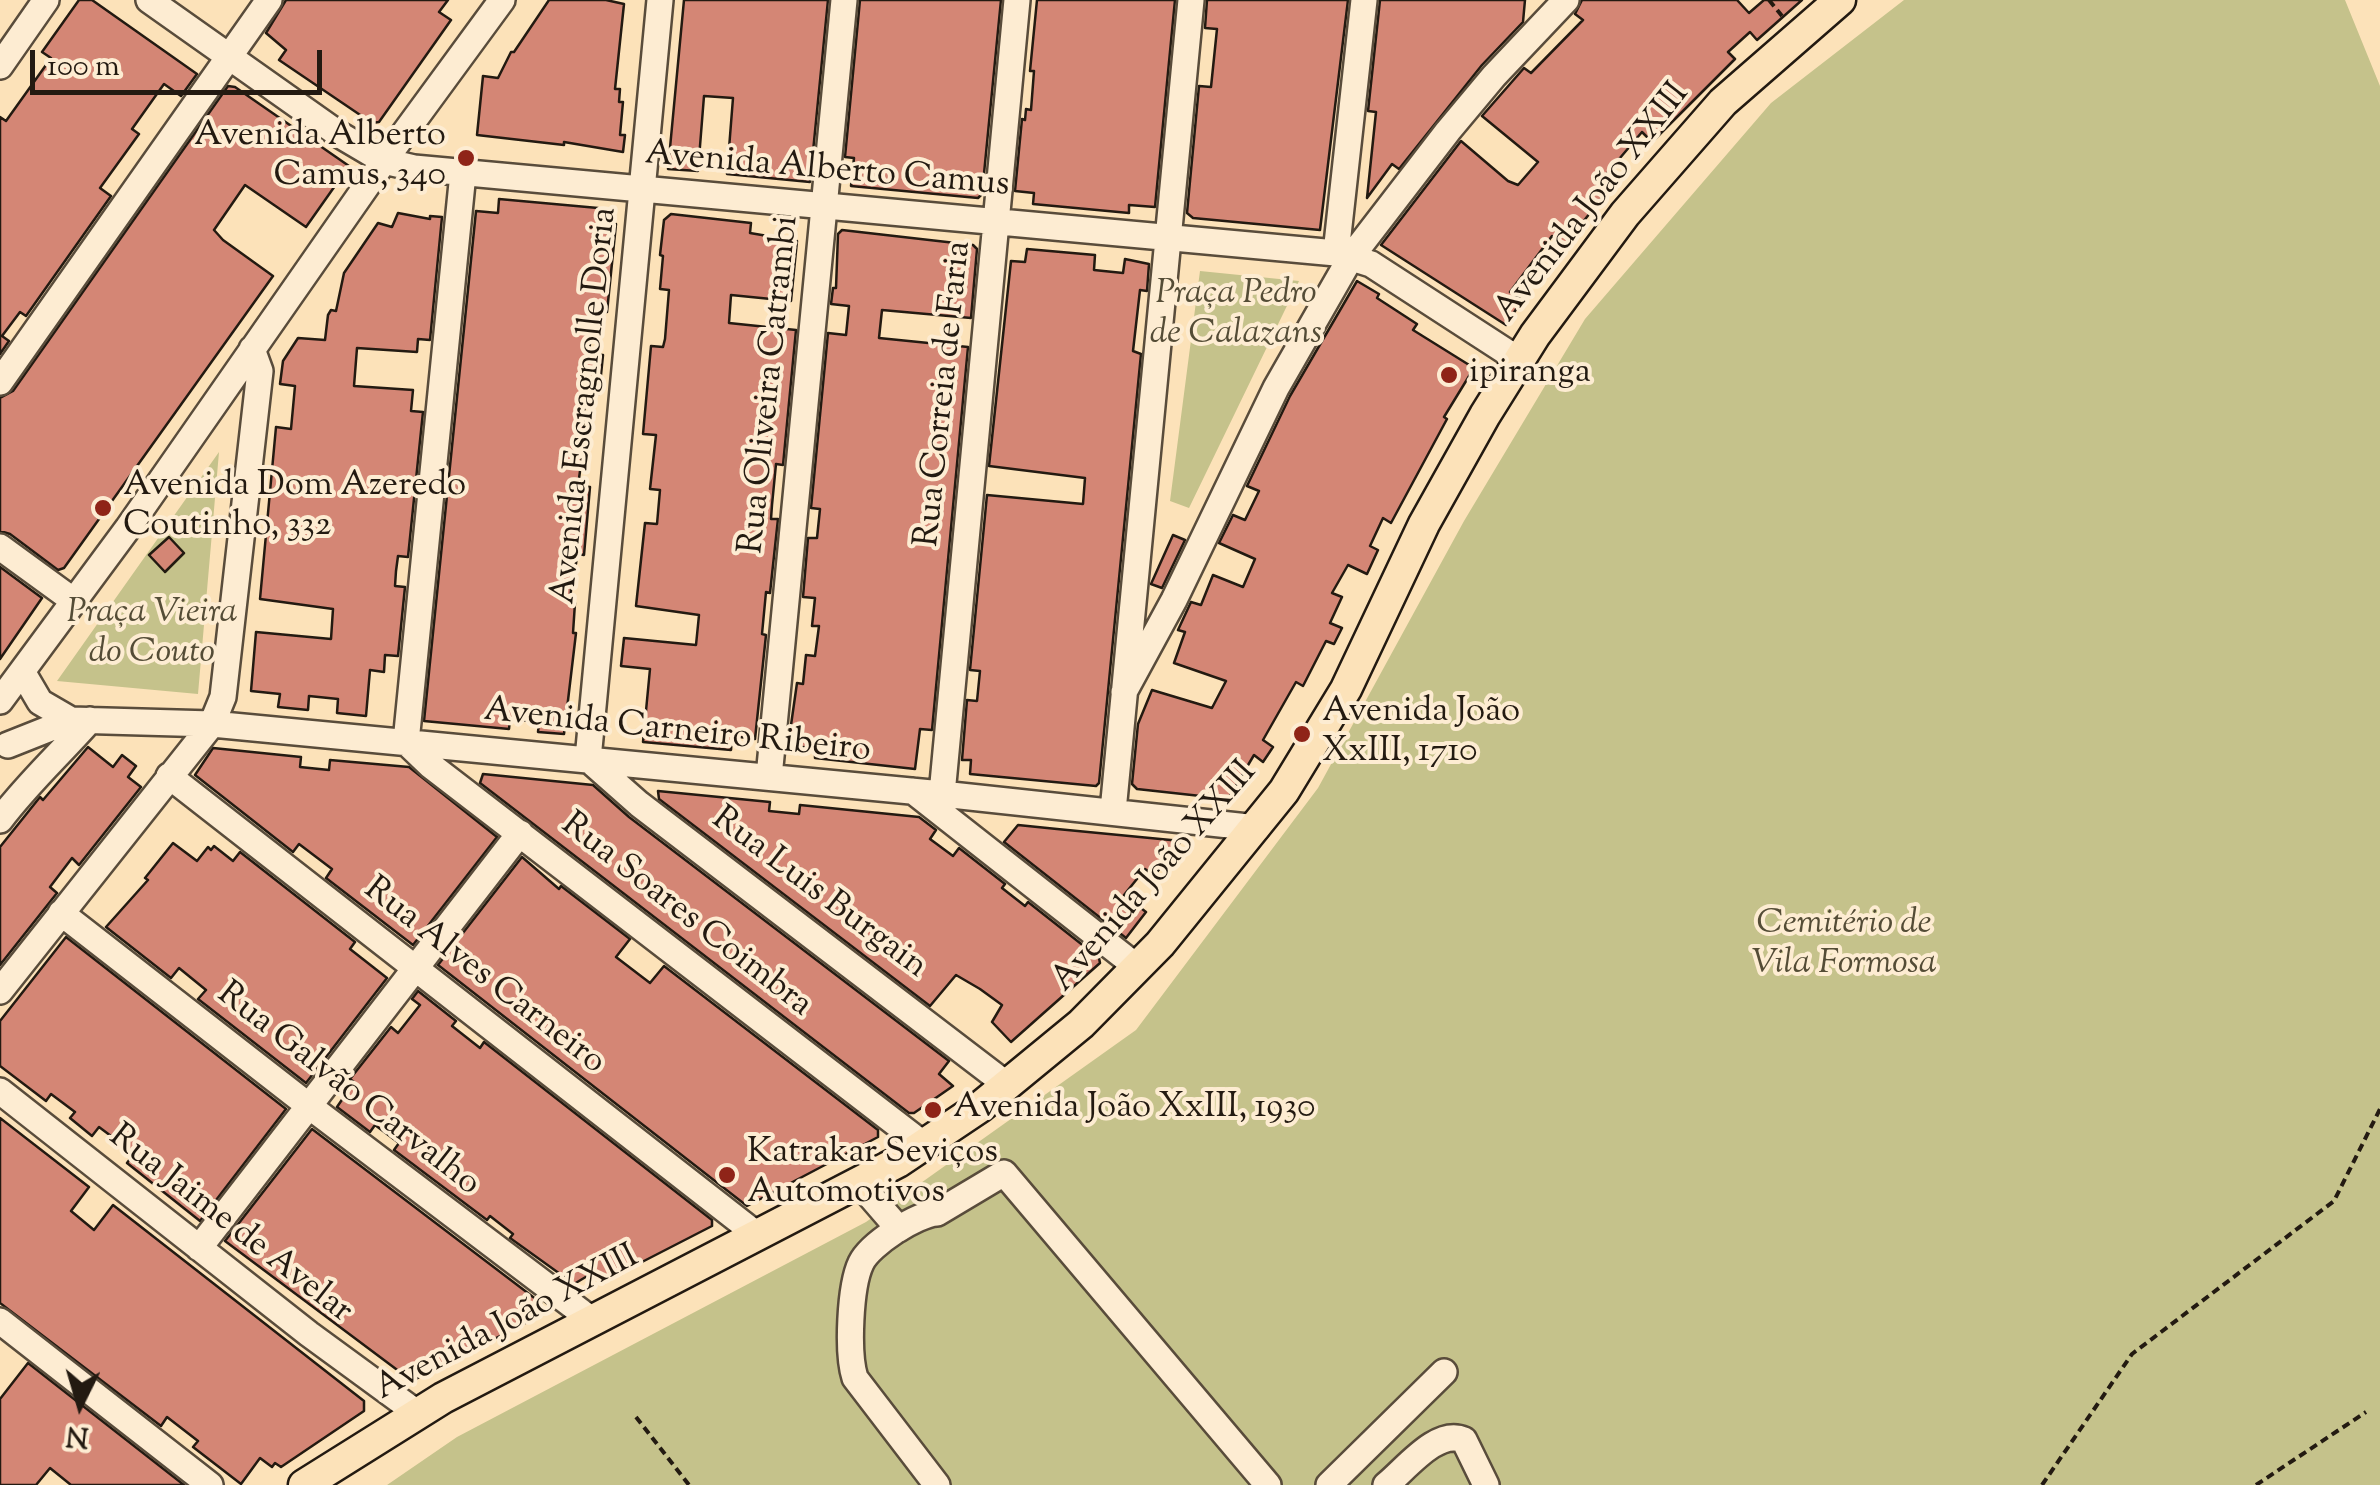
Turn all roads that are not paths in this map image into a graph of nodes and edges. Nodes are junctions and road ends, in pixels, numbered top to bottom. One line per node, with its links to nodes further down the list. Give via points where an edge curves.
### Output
1 (46, 0): 15 (street)
2 (148, 0): 14 (street, Avenida Alberto Camus)
3 (269, 0): 14 (street)
4 (502, 0): 16 (street)
5 (660, 0): 18 (street, Avenida Escragnolle Doria)
6 (844, 0): 19 (street, Rua Oliveira Catrambi)
7 (1017, 0): 20 (street, Rua Correia de Faria)
8 (1192, 0): 21 (street)
9 (1364, 0): 22 (street)
10 (1538, 0): 13 (street)
11 (1566, 0): 13 (street)
12 (1840, 0): 24 (main road, Avenida João XXIII, via 1723,102 1624,214)
13 (1536, 31): 22 (street)
14 (229, 56): 16 (street, Avenida Alberto Camus); 25 (street)
15 (0, 66)
16 (384, 160): 17 (street, Avenida Alberto Camus); 23 (street)
17 (462, 173): 18 (street, Avenida Alberto Camus); 34 (street)
18 (643, 190): 19 (street, Avenida Alberto Camus); 35 (street, Avenida Escragnolle Doria)
19 (825, 207): 20 (street, Avenida Alberto Camus); 37 (street, Rua Oliveira Catrambi)
20 (997, 224): 21 (street, Avenida Alberto Camus); 40 (street, Rua Correia de Faria)
21 (1169, 239): 22 (street, Avenida Alberto Camus); 29 (street)
22 (1343, 255): 24 (street, Avenida Alberto Camus, via 1370,264); 29 (street)
23 (252, 348): 27 (street); 32 (street, via 260,371 223,697)
24 (1519, 360): 43 (main road, Avenida João XXIII, via 1424,524 1346,689)
25 (0, 382)
26 (0, 548): 27 (street)
27 (74, 601): 28 (street)
28 (23, 673): 30 (street); 31 (street, via 40,702)
29 (1124, 692): 41 (street)
30 (0, 701)
31 (80, 720): 32 (street, Avenida Carneiro Ribeiro); 33 (street, Avenida Carneiro Ribeiro); 39 (street, via 39,778)
32 (212, 724): 34 (street, Avenida Carneiro Ribeiro); 36 (street)
33 (4, 740): 39 (street)
34 (406, 742): 35 (street, Avenida Carneiro Ribeiro); 44 (street, Rua Soares Coimbra)
35 (588, 759): 37 (street, Avenida Carneiro Ribeiro); 49 (street, Rua Luis Burgain)
36 (169, 776): 45 (street); 47 (street, Rua Alves Carneiro)
37 (770, 777): 38 (street, Avenida Carneiro Ribeiro)
38 (912, 791): 40 (street, Avenida Carneiro Ribeiro); 46 (street)
39 (20, 793): 42 (street)
40 (942, 794): 41 (street, Avenida Carneiro Ribeiro)
41 (1113, 811): 43 (street, Avenida Carneiro Ribeiro)
42 (0, 820)
43 (1257, 828): 46 (main road, Avenida João XXIII)
44 (520, 833): 47 (street); 52 (street, Rua Soares Coimbra)
45 (62, 913): 48 (street); 51 (street, Rua Galvão Carvalho)
46 (1136, 967): 49 (main road, Avenida João XXIII)
47 (414, 969): 51 (street); 55 (street, Rua Alves Carneiro)
48 (0, 991)
49 (1007, 1085): 52 (main road, Avenida João XXIII)
50 (0, 1091): 56 (street, Rua Jaime de Avelar)
51 (308, 1106): 56 (street); 58 (street, Rua Galvão Carvalho)
52 (924, 1144): 53 (main road, Avenida João XXIII)
53 (860, 1184): 54 (street); 55 (main road, Avenida João XXIII)
54 (900, 1229): 64 (street, via 867,1252 859,1266 849,1358 854,1378); 65 (street, via 1004,1173)
55 (756, 1234): 58 (main road, Avenida João XXIII)
56 (199, 1248): 60 (street, Rua Jaime de Avelar)
57 (0, 1321): 62 (street)
58 (592, 1321): 60 (main road, Avenida João XXIII)
59 (1444, 1372): 66 (street)
60 (417, 1414): 63 (main road, Avenida João XXIII)
61 (1478, 1481): 67 (street, via 1464,1440 1454,1436 1442,1438)
62 (210, 1485)
63 (304, 1485)
64 (938, 1485)
65 (1268, 1485)
66 (1329, 1485)
67 (1386, 1485)

